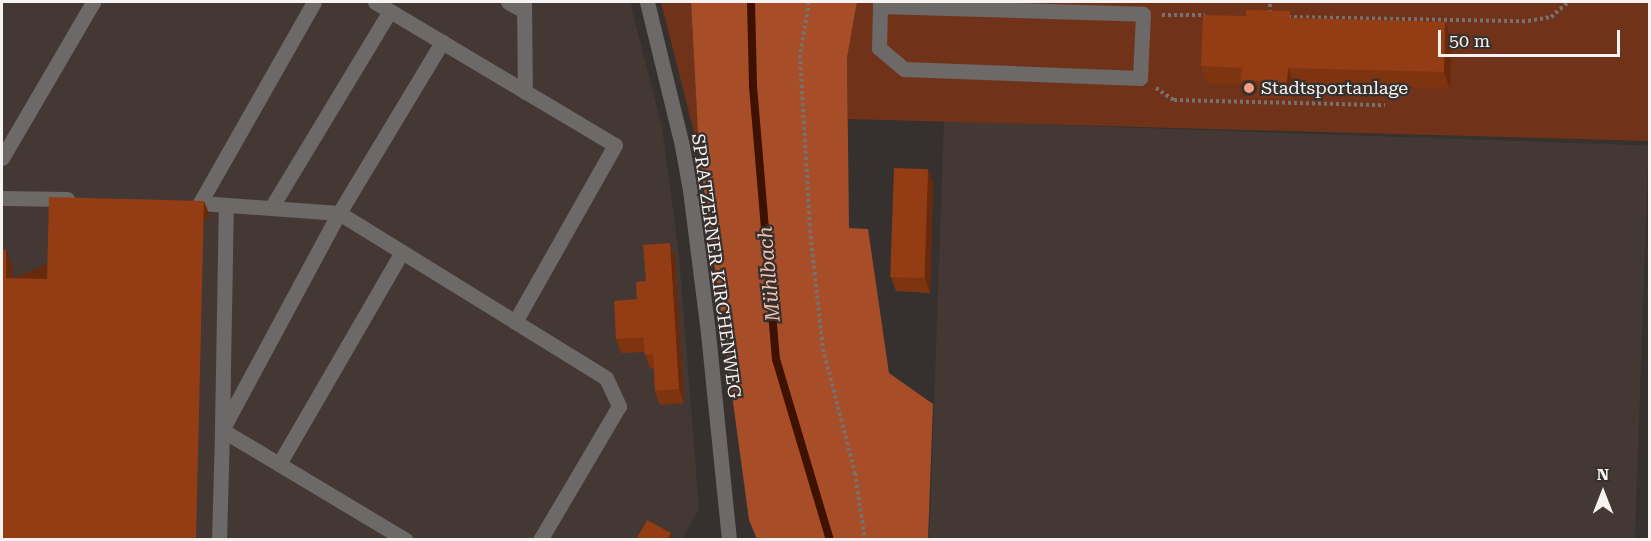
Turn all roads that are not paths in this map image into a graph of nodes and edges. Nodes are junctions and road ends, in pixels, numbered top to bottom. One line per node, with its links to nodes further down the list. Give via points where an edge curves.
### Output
1 (93, 2): 11 (lane)
2 (314, 2): 14 (lane, via 194,202)
3 (375, 2): 8 (lane)
4 (508, 2): 7 (lane)
5 (647, 2): 24 (lane, SPRATZERNER KIRCHENWEG, via 690,190)
6 (880, 4): 6 (lane, via 879,48 904,69 1140,78 1143,14)
7 (524, 6): 10 (lane)
8 (390, 11): 9 (lane); 15 (lane)
9 (442, 42): 10 (lane); 16 (lane)
10 (525, 92): 18 (lane, via 615,145)
11 (2, 158)
12 (2, 198): 13 (lane)
13 (83, 200)
14 (226, 205): 15 (lane); 19 (lane)
15 (271, 208): 16 (lane)
16 (339, 213): 17 (lane); 19 (lane)
17 (402, 252): 18 (lane); 20 (lane)
18 (515, 321): 23 (lane, via 606,378 619,406)
19 (222, 430): 20 (lane); 21 (lane)
20 (279, 464): 22 (lane)
21 (219, 540)
22 (406, 540)
23 (540, 540)
24 (729, 540)

